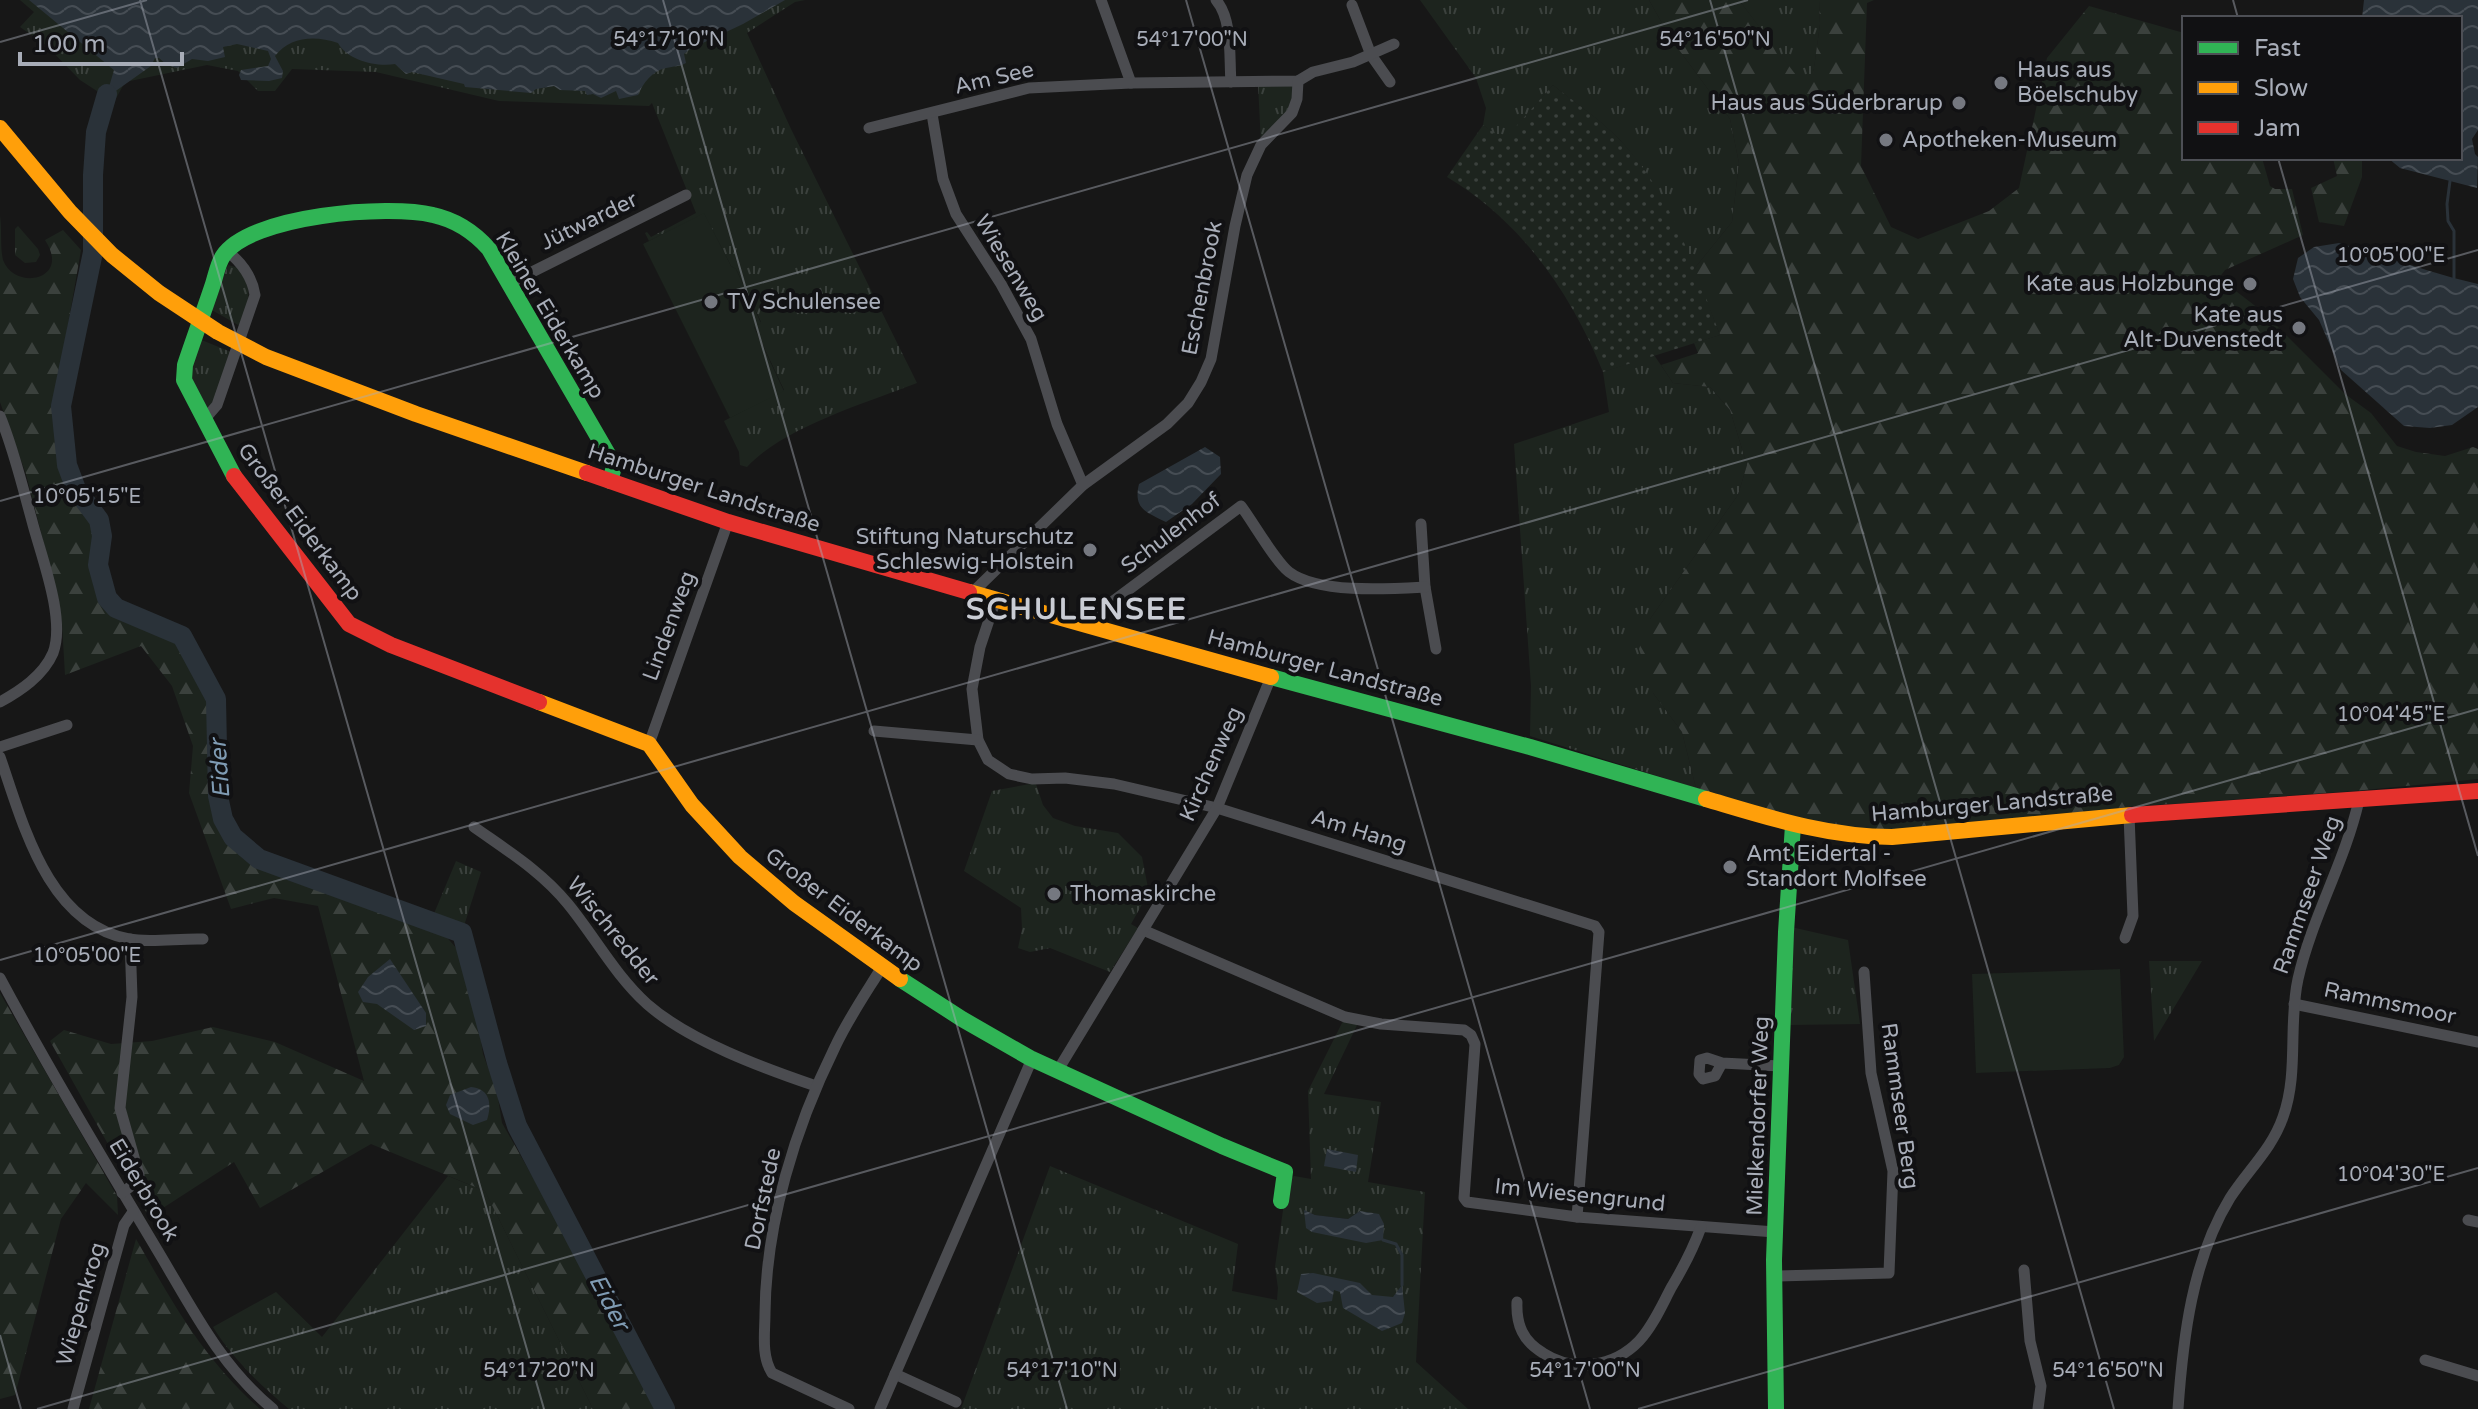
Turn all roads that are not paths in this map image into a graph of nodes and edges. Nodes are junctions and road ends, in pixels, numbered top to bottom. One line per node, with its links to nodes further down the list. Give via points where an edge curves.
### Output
1 (1101, 0): 9 (street)
2 (1216, 0): 7 (street, via 1226,19)
3 (1352, 5): 5 (street)
4 (1394, 44): 5 (street)
5 (1371, 55): 6 (street); 8 (street)
6 (1298, 81): 7 (street, Am See); 21 (street, Eschenbrook, via 1292,113 1261,145 1247,175 1211,359 1201,382 1167,424)
7 (1231, 82): 9 (street, Am See)
8 (1390, 82)
9 (1131, 83): 10 (street, Am See, via 1029,88)
10 (932, 114): 12 (street, Am See); 21 (street, Wiesenweg, via 943,179 956,214 1031,339 1057,424)
11 (0, 128): 16 (street, Hamburger Landstraße, via 112,255)
12 (869, 128)
13 (686, 195): 15 (street, Jütwarder)
14 (227, 251): 15 (street, Kleiner Eiderkamp, via 273,227 314,217 425,212 474,234); 16 (street); 17 (street, via 254,285)
15 (510, 283): 20 (street, Kleiner Eiderkamp, via 612,461)
16 (200, 321): 17 (street, Hamburger Landstraße); 19 (street, Großer Eiderkamp, via 184,380)
17 (240, 344): 19 (street, via 217,405); 20 (street, Hamburger Landstraße, via 416,414)
18 (0, 416): 30 (street, via 26,492 56,636 47,665)
19 (204, 420): 34 (street, Großer Eiderkamp, via 247,496 349,624)
20 (610, 481): 22 (street, Hamburger Landstraße)
21 (1083, 485): 25 (street, Eschenbrook)
22 (728, 522): 25 (street, Hamburger Landstraße); 34 (street, Lindenweg)
23 (1421, 524): 24 (street)
24 (1425, 587): 27 (street, Schulenhof, via 1361,589 1304,580 1288,571 1241,506 1108,605); 28 (street)
25 (972, 593): 26 (street, Hamburger Landstraße)
26 (996, 599): 27 (street, Hamburger Landstraße); 33 (street, via 972,689)
27 (1094, 626): 29 (street, Hamburger Landstraße)
28 (1436, 649)
29 (1271, 677): 39 (street, Kirchenweg); 41 (street, Hamburger Landstraße)
30 (0, 702)
31 (67, 725): 35 (street)
32 (874, 731): 33 (street)
33 (978, 740): 39 (street, Am Hang, via 988,760 1009,774 1114,784)
34 (649, 744): 47 (street, Großer Eiderkamp, via 704,822 757,875)
35 (0, 747)
36 (0, 757): 45 (street, via 30,843 64,900 94,926)
37 (2478, 791): 38 (street, Hamburger Landstraße)
38 (2359, 800): 40 (street, Hamburger Landstraße); 50 (street, Rammseer Weg, via 2305,955)
39 (1217, 808): 43 (street, Kirchenweg); 60 (street, Am Hang, via 1595,926 1599,932)
40 (2129, 815): 41 (street, Hamburger Landstraße, via 1892,837 1858,837); 44 (street, via 2133,916)
41 (1793, 825): 54 (street, Mielkendorfer Weg)
42 (474, 827): 56 (street, Wischredder, via 541,874 648,1005 729,1051)
43 (1143, 930): 55 (street, Kirchenweg); 60 (street, Im Wiesengrund, via 1345,1017 1464,1030 1475,1044 1464,1198)
44 (2125, 938)
45 (130, 939): 46 (street); 57 (street, via 132,997 120,1108 139,1175)
46 (203, 939)
47 (882, 967): 52 (street, Großer Eiderkamp); 56 (street, Dorfstede)
48 (1864, 972): 64 (street, Rammseer Berg, via 1871,1073 1893,1171 1889,1273)
49 (0, 978): 57 (street, Eiderbrook)
50 (2294, 1004): 51 (street, Rammsmoor); 76 (street, Rammseer Weg, via 2287,1109 2269,1147 2230,1198 2202,1261)
51 (2478, 1042)
52 (1032, 1059): 55 (street, Großer Eiderkamp); 67 (street)
53 (1722, 1063): 54 (street)
54 (1782, 1066): 62 (street, Mielkendorfer Weg)
55 (1058, 1070): 58 (street, Großer Eiderkamp, via 1285,1172)
56 (816, 1086): 72 (street, Dorfstede, via 780,1198 765,1302 766,1356 772,1373)
57 (122, 1193): 59 (street, Eiderbrook)
58 (1281, 1201)
59 (133, 1212): 70 (street, Wiepenkrog, via 124,1225); 71 (street, Eiderbrook, via 216,1350)
60 (1577, 1217): 61 (street, Im Wiesengrund)
61 (1701, 1227): 62 (street, Im Wiesengrund); 65 (street, via 1640,1340 1610,1360 1578,1365 1546,1355 1522,1333)
62 (1775, 1232): 64 (street, Mielkendorfer Weg)
63 (2024, 1270): 75 (street, via 2030,1341 2041,1386)
64 (1774, 1276): 74 (street, Mielkendorfer Weg)
65 (1517, 1302)
66 (2425, 1360): 68 (street)
67 (895, 1374): 69 (street); 73 (street)
68 (2478, 1376)
69 (956, 1402)
70 (73, 1409)
71 (273, 1409)
72 (849, 1409)
73 (880, 1409)
74 (1776, 1409)
75 (2038, 1409)
76 (2178, 1409)

